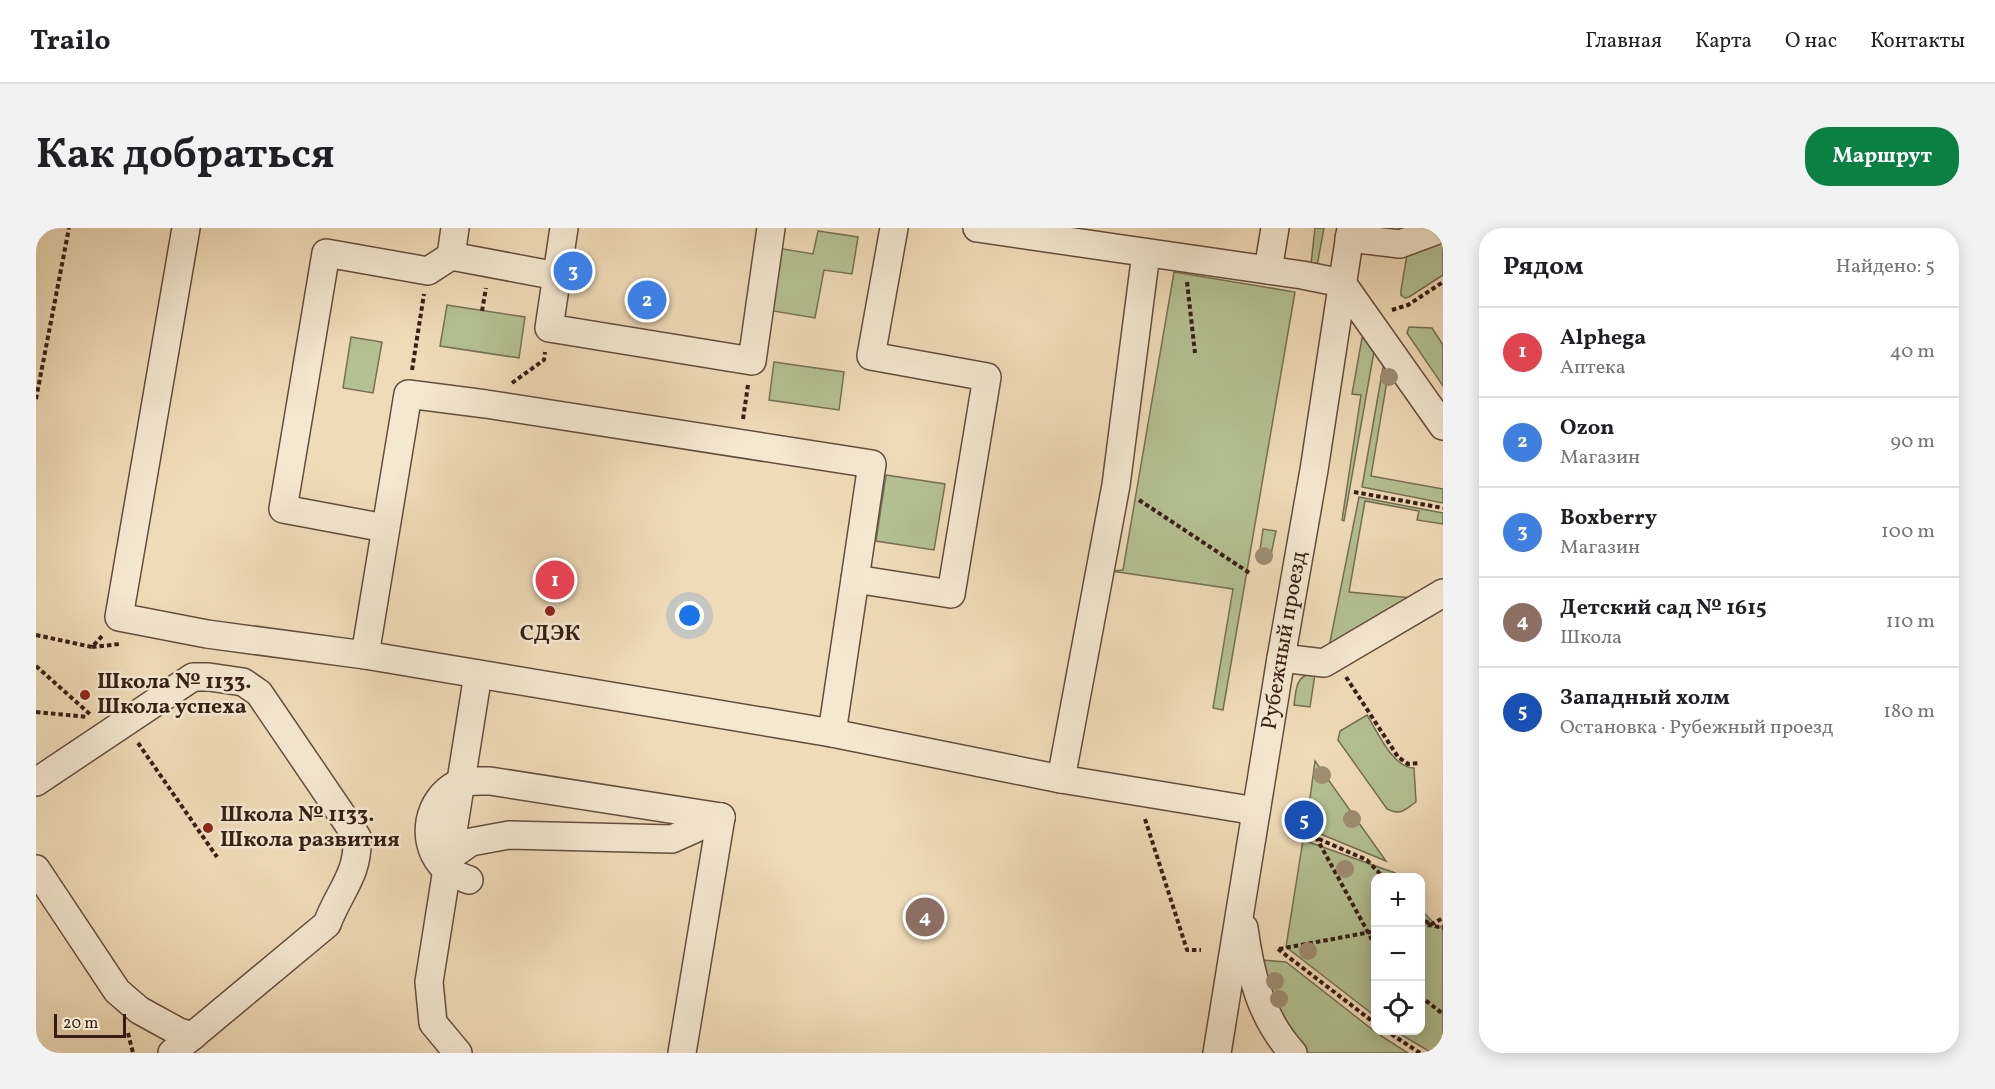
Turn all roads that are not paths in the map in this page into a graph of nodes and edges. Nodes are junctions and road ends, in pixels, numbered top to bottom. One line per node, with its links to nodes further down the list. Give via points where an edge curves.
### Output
1 (186, 228): 20 (street, via 119,617 207,634)
2 (455, 228): 12 (street)
3 (564, 228): 14 (street)
4 (771, 228): 14 (street, via 752,361 549,328)
5 (894, 228): 18 (street, via 871,356 987,377 951,594)
6 (977, 228): 9 (street)
7 (1275, 228): 13 (street)
8 (1443, 228): 10 (street, via 1400,244)
9 (1027, 231): 11 (street)
10 (1350, 233): 15 (street, Рубежный проезд)
11 (1146, 253): 13 (street); 24 (street, via 1116,485)
12 (451, 256): 14 (street); 17 (street, via 428,271 326,253 283,509)
13 (1268, 270): 15 (street)
14 (557, 276)
15 (1342, 283): 16 (street); 21 (street, Рубежный проезд)
16 (1443, 426)
17 (385, 528): 18 (street, via 408,394 872,464); 20 (street)
18 (855, 579): 23 (street)
19 (1443, 593): 21 (street, via 1324,663)
20 (365, 655): 22 (street)
21 (1281, 658): 26 (street, Рубежный проезд)
22 (478, 674): 23 (street); 28 (street)
23 (832, 733): 24 (street)
24 (1061, 779): 26 (street)
25 (36, 782): 32 (street, via 193,677 209,676 243,682 259,693 357,837 354,870 327,924)
26 (1256, 812): 31 (street, Рубежный проезд)
27 (721, 817): 28 (street, via 672,839 509,835 471,842); 30 (street, via 490,781 460,782 434,807 430,841 442,866); 35 (street)
28 (448, 858): 34 (street, via 429,982 433,1023)
29 (36, 869): 32 (street, via 117,991 139,1010)
30 (469, 880)
31 (1241, 906): 36 (street, Рубежный проезд); 37 (street, via 1247,951 1260,1000 1273,1027)
32 (193, 1036): 33 (street)
33 (172, 1053)
34 (458, 1053)
35 (682, 1053)
36 (1217, 1053)
37 (1293, 1053)

